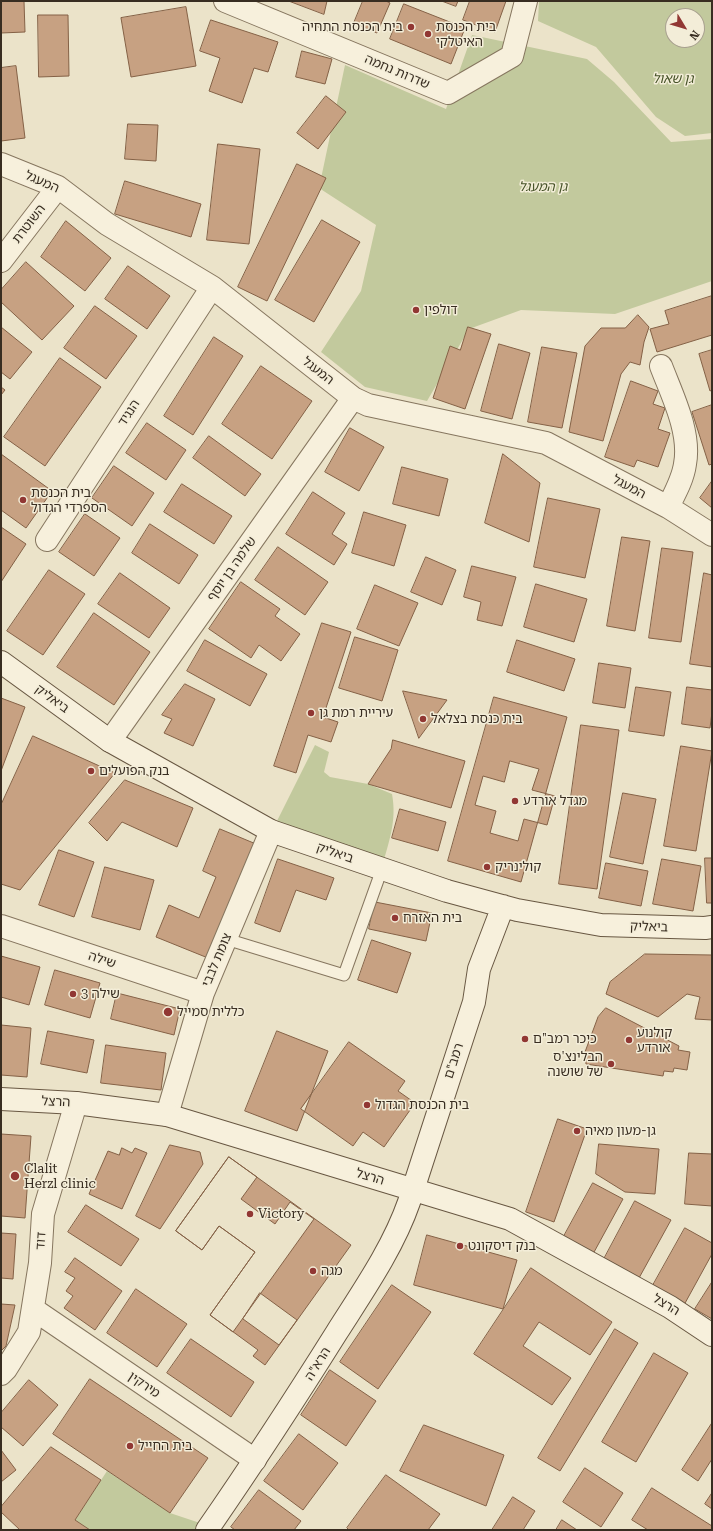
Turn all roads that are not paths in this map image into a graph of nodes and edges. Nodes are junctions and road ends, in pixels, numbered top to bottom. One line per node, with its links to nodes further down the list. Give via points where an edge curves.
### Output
1 (225, 1): 2 (street, שדרות נחמה, via 448,93 512,56)
2 (526, 1)
3 (1, 164): 4 (street, המעגל)
4 (58, 187): 5 (street, השוטרת); 6 (street, המעגל, via 107,224)
5 (1, 261)
6 (212, 287): 8 (street, המעגל); 11 (street, הנגיד)
7 (661, 366): 9 (street, via 683,426 686,444 685,464 680,482)
8 (353, 398): 9 (street, המעגל, via 368,405 546,443); 13 (street, שלמה בן יוסף)
9 (668, 507): 10 (street, המעגל)
10 (712, 535)
11 (47, 540)
12 (1, 662): 13 (street, ביאליק)
13 (110, 741): 14 (street, ביאליק)
14 (271, 831): 15 (street, ביאליק); 19 (street, צומת לבבי)
15 (382, 869): 16 (street, ביאליק, via 447,891); 19 (lane, via 344,975)
16 (510, 908): 18 (street, ביאליק, via 601,925); 24 (street, רמב"ם, via 492,972 474,1002)
17 (1, 926): 20 (street, שילה)
18 (712, 927)
19 (226, 939): 20 (street, צומת לבבי)
20 (203, 993): 23 (street, צומת לבבי)
21 (1, 1099): 22 (street, הרצל)
22 (76, 1103): 23 (street, הרצל); 27 (street, דוד, via 43,1214 40,1263)
23 (167, 1115): 24 (street, הרצל)
24 (414, 1189): 25 (street, הרצל); 26 (street, הרא"ה)
25 (442, 1199): 26 (street, via 413,1210); 28 (street, הרצל, via 510,1219 670,1306)
26 (400, 1224): 30 (street, הרא"ה, via 370,1280)
27 (33, 1309): 29 (street, דוד, via 29,1332); 30 (street, מירקין)
28 (712, 1335)
29 (1, 1374)
30 (255, 1460): 31 (street, הרא"ה)
31 (207, 1530)

